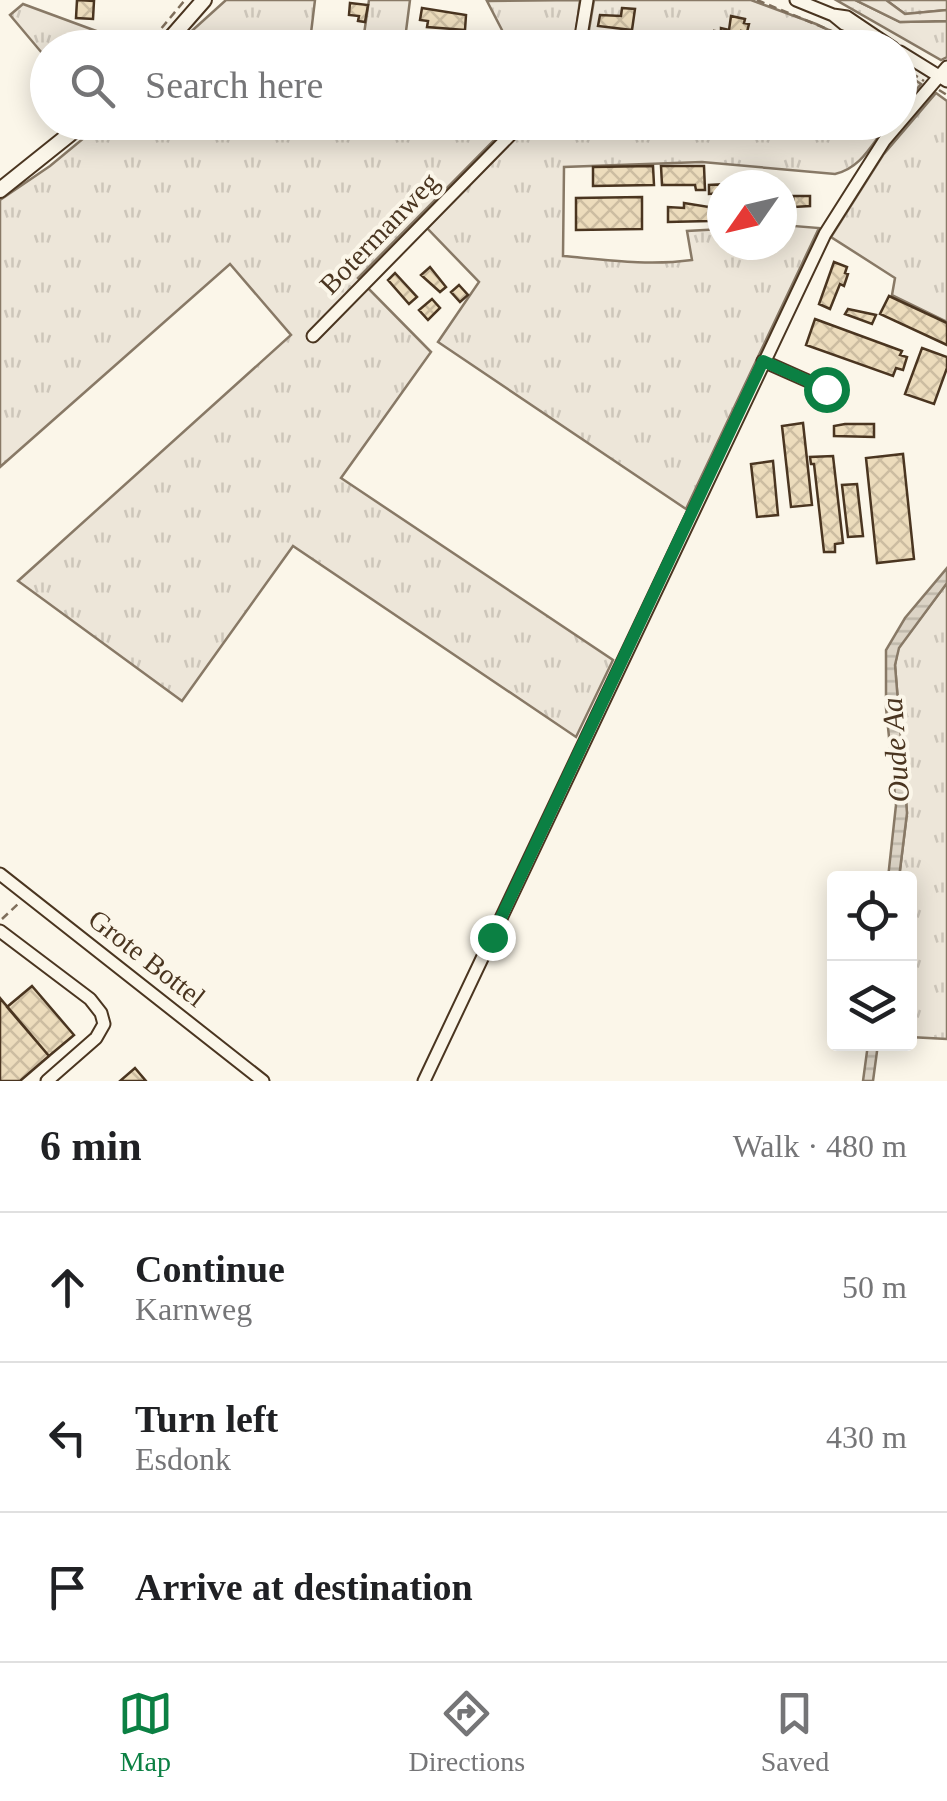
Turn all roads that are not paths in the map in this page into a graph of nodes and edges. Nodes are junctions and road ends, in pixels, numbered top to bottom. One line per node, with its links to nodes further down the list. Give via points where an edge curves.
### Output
1 (587, 0): 5 (street)
2 (796, 0): 6 (street, via 848,16)
3 (199, 2): 4 (main road)
4 (176, 30)
5 (582, 30)
6 (860, 30)
7 (917, 61): 8 (street)
8 (945, 75): 9 (street)
9 (917, 105)
10 (62, 140): 13 (main road)
11 (505, 140): 14 (street, Botermanweg)
12 (885, 140): 15 (street, via 825,234)
13 (0, 190)
14 (314, 336)
15 (763, 361): 16 (street); 21 (street)
16 (826, 389)
17 (0, 874): 20 (street, Grote Bottel)
18 (0, 931): 19 (street, via 101,1012 104,1024 96,1038)
19 (47, 1081)
20 (263, 1081)
21 (424, 1081)

